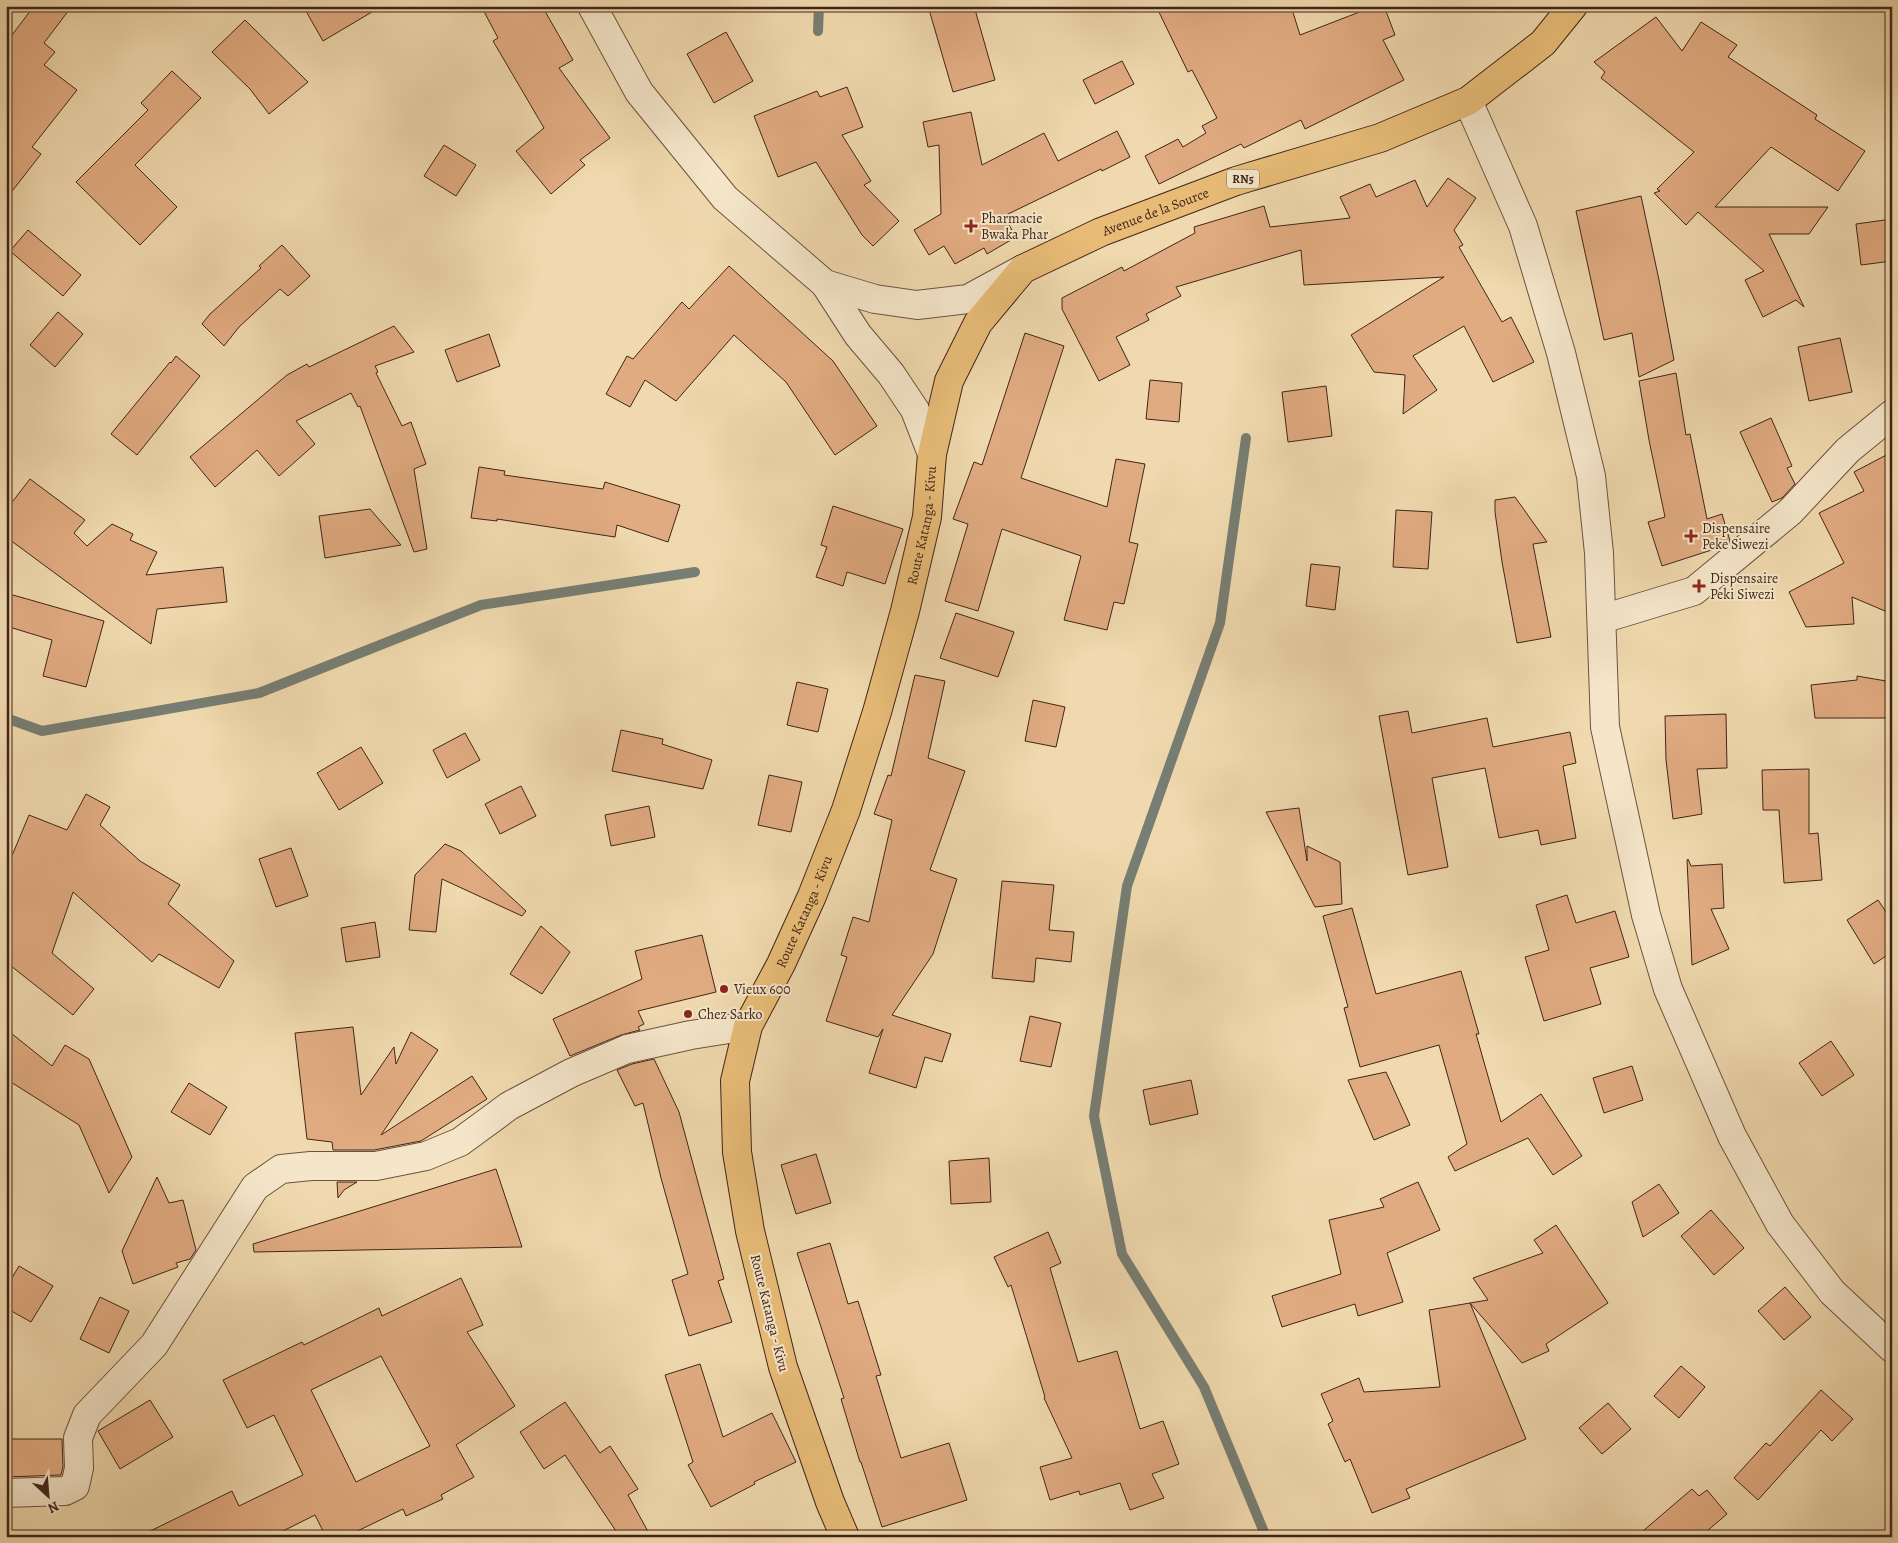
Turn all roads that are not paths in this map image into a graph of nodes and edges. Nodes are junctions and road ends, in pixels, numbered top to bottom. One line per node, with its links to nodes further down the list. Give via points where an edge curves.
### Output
1 (592, 6): 5 (street, via 639,92 725,198)
2 (1573, 6): 3 (highway, Avenue de la Source / RN5, via 1543,43)
3 (1468, 101): 4 (highway, Avenue de la Source / RN5, via 1380,138 1236,181 1100,232); 8 (street, via 1523,226 1561,353 1591,476)
4 (1024, 268): 5 (street, via 968,299 917,305 875,299); 7 (highway, Avenue de la Source / RN5, via 978,323 949,381)
5 (825, 284): 7 (street, via 858,335 891,374 915,410)
6 (1892, 414): 8 (street, via 1848,450 1790,512 1694,591)
7 (932, 454): 9 (highway, Route Katanga - Kivu / RN5, via 927,517 905,611 846,810 782,964)
8 (1602, 619): 10 (street, via 1604,727 1646,916 1668,990 1732,1136 1780,1224 1832,1292)
9 (748, 1026): 11 (street, via 691,1034 627,1049 571,1073 509,1106 460,1142 426,1156 376,1166 281,1168 254,1187 154,1345 87,1415 78,1438 79,1468 74,1486 65,1492); 12 (highway, Route Katanga - Kivu / RN5, via 734,1081 737,1152 750,1231 783,1367 830,1502)
10 (1892, 1348)
11 (6, 1493)
12 (846, 1537)

